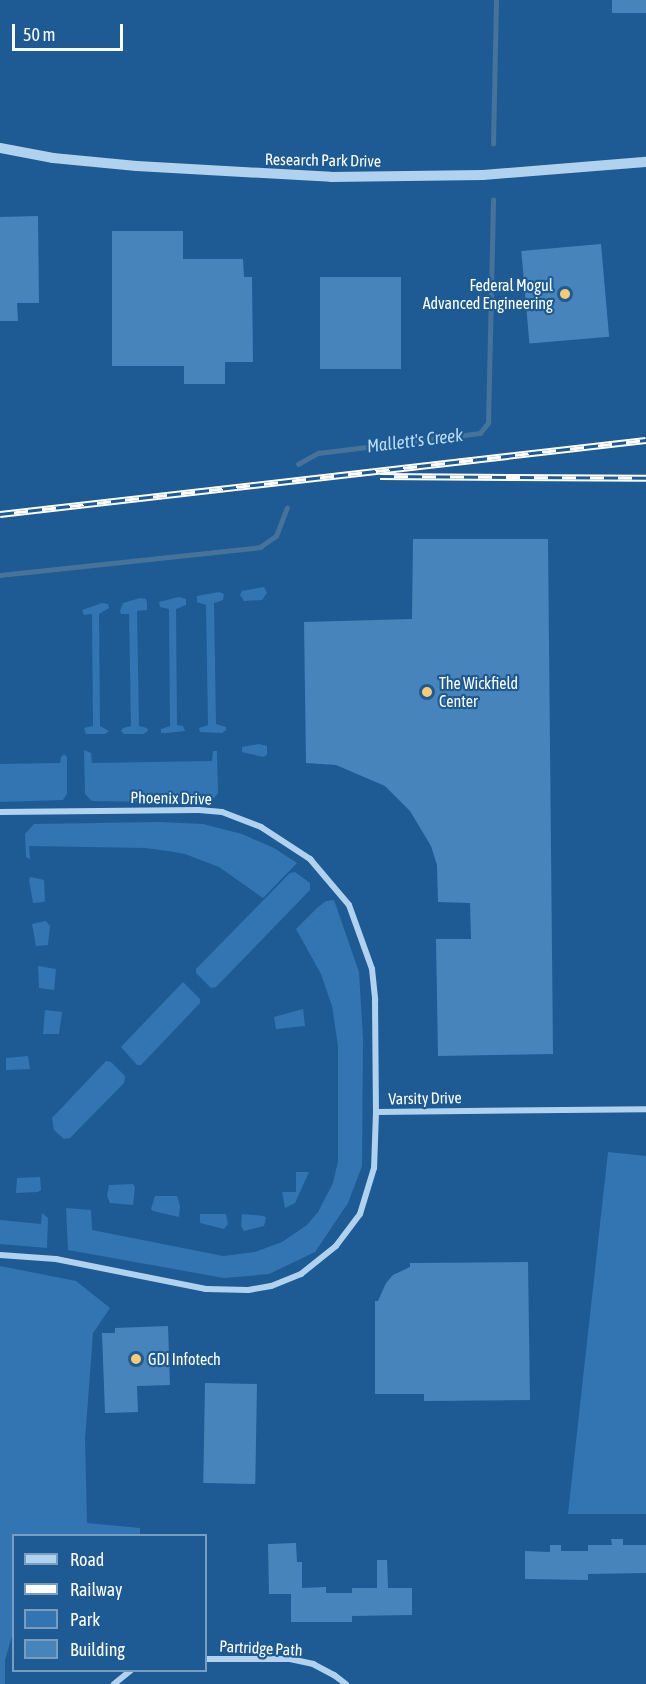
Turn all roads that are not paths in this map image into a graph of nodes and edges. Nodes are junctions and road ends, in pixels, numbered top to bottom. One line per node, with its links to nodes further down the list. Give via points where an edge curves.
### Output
1 (0, 148): 2 (street, Research Park Drive, via 53,158 137,166 331,177 483,175)
2 (646, 162)
3 (0, 812): 5 (street, Phoenix Drive, via 222,812 261,826 310,859 349,905 372,969)
4 (646, 1109): 5 (street, Varsity Drive)
5 (376, 1112): 6 (street, Varsity Drive, via 374,1168 360,1214 336,1246 301,1274 271,1286 206,1289 56,1259)
6 (0, 1255)
7 (207, 1659): 10 (street, Partridge Path, via 290,1659 312,1664)
8 (130, 1672): 9 (street)
9 (114, 1684)
10 (346, 1684)

